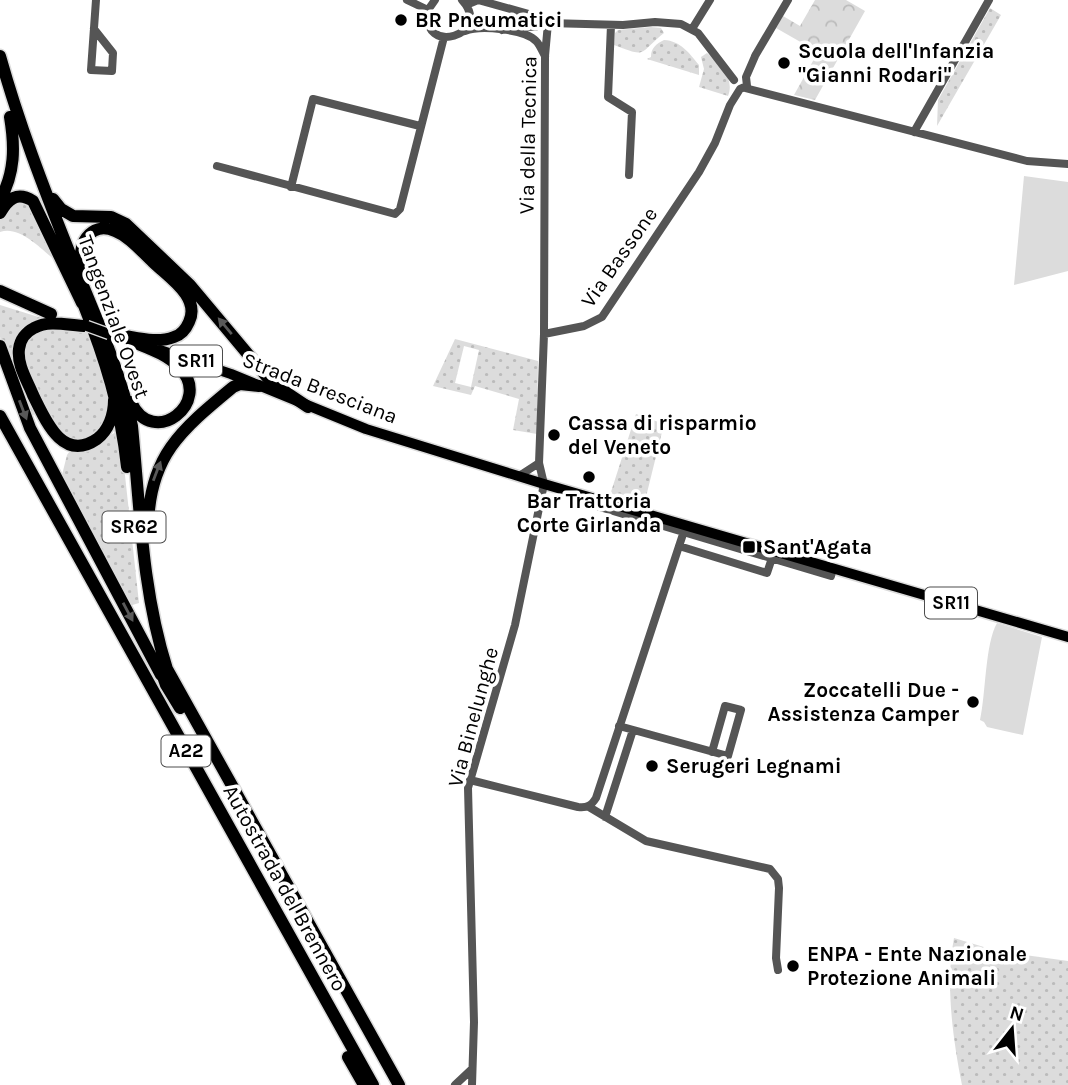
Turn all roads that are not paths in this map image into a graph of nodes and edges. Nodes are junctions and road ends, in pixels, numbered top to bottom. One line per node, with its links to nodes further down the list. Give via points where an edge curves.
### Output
1 (96, 0): 12 (street)
2 (407, 0): 8 (street)
3 (435, 0): 8 (street)
4 (710, 0): 13 (street)
5 (788, 0): 19 (street, Via Bassone)
6 (986, 1): 23 (street)
7 (465, 5): 9 (street, via 478,0); 11 (street); 15 (street, via 467,26)
8 (428, 10): 16 (street, via 430,27)
9 (548, 23): 10 (street); 14 (street, via 532,29); 18 (street, Via della Tecnica)
10 (611, 25): 13 (street, via 655,22); 27 (street, via 608,97 632,111)
11 (492, 28): 14 (street); 15 (street)
12 (94, 29): 12 (street, via 91,70 112,71 113,53)
13 (692, 29): 19 (street)
14 (502, 30): 18 (street, via 535,40)
15 (462, 32): 16 (street)
16 (443, 37): 22 (street)
17 (0, 56): 24 (highway, Tangenziale Ovest)
18 (545, 56): 37 (street, Via della Tecnica)
19 (741, 82): 23 (street, via 756,91); 37 (street, Via Bassone, via 699,172 602,317 584,326)
20 (0, 84): 21 (highway, Tangenziale Ovest)
21 (10, 117): 29 (highway, via 13,159); 33 (highway, Tangenziale Ovest / SR62)
22 (420, 125): 28 (street, via 313,99); 28 (street, via 395,214)
23 (914, 132): 25 (street, via 1027,161)
24 (27, 145): 35 (highway, Tangenziale Ovest / SR62); 42 (highway, one-way to 24, via 272,383 190,285 126,225 111,217 73,216 61,209)
25 (1068, 164)
26 (218, 166): 28 (street)
27 (629, 175)
28 (291, 187)
29 (0, 200)
30 (0, 214): 33 (highway, via 15,196 33,201)
31 (0, 291): 34 (highway)
32 (0, 298): 34 (main road)
33 (84, 307): 35 (highway, Tangenziale Ovest / SR62)
34 (51, 314): 35 (main road)
35 (86, 327): 35 (highway, via 113,396 113,410 101,436 74,444 60,438 47,424 19,352 34,328 48,323); 36 (main road, bridge); 38 (highway, via 95,298 80,249 89,234 108,229 130,241 180,288 191,306 189,323 175,337); 40 (highway, Tangenziale Ovest / SR62); 56 (highway, Tangenziale Ovest / SR62, via 116,396 123,426 144,610)
36 (109, 334): 38 (highway)
37 (544, 334): 45 (street)
38 (133, 339): 40 (highway, via 168,358 184,373 189,395 179,414 155,423 138,414); 41 (main road, Strada Bresciana / SR11)
39 (0, 346): 56 (highway, one-way to 56, via 30,428)
40 (112, 358): 53 (highway, Tangenziale Ovest / SR62, via 132,426)
41 (259, 386): 42 (main road, Strada Bresciana / SR11); 53 (highway, one-way to 41, via 152,488 169,447 233,387)
42 (308, 407): 46 (main road, Strada Bresciana / SR11)
43 (0, 416): 66 (highway, Autostrada del Brennero / A22)
44 (0, 433): 65 (highway, Autostrada del Brennero / A22)
45 (539, 463): 46 (street); 47 (street)
46 (519, 476): 47 (main road, Strada Bresciana / SR11)
47 (544, 484): 48 (main road, Strada Bresciana / SR11); 49 (street, Via Binelunghe)
48 (566, 490): 49 (street); 50 (main road, Strada Bresciana / SR11)
49 (541, 502): 60 (street, Via Binelunghe, via 515,625)
50 (685, 528): 51 (street); 52 (street, Strada Bresciana); 54 (main road, Strada Bresciana / SR11)
51 (679, 546): 52 (street, via 767,573); 57 (street)
52 (772, 558): 54 (street, Strada Bresciana, via 831,576)
53 (145, 562): 68 (highway, Tangenziale Ovest / SR62, via 167,669)
54 (834, 568): 55 (main road, Strada Bresciana / SR11)
55 (1068, 637)
56 (166, 685): 67 (highway, Tangenziale Ovest / SR62)
57 (620, 726): 58 (street); 61 (street, via 597,799)
58 (633, 730): 59 (street); 62 (street)
59 (712, 752): 59 (street, via 725,706 741,710 728,756)
60 (470, 780): 61 (street); 64 (street, Via Binelunghe)
61 (589, 807): 62 (street)
62 (605, 817): 63 (street, via 646,841 771,869 779,888)
63 (778, 970)
64 (471, 1070): 69 (street); 70 (street, Via Binelunghe)
65 (364, 1085)
66 (373, 1085)
67 (392, 1085)
68 (399, 1085)
69 (455, 1085)
70 (472, 1085)

